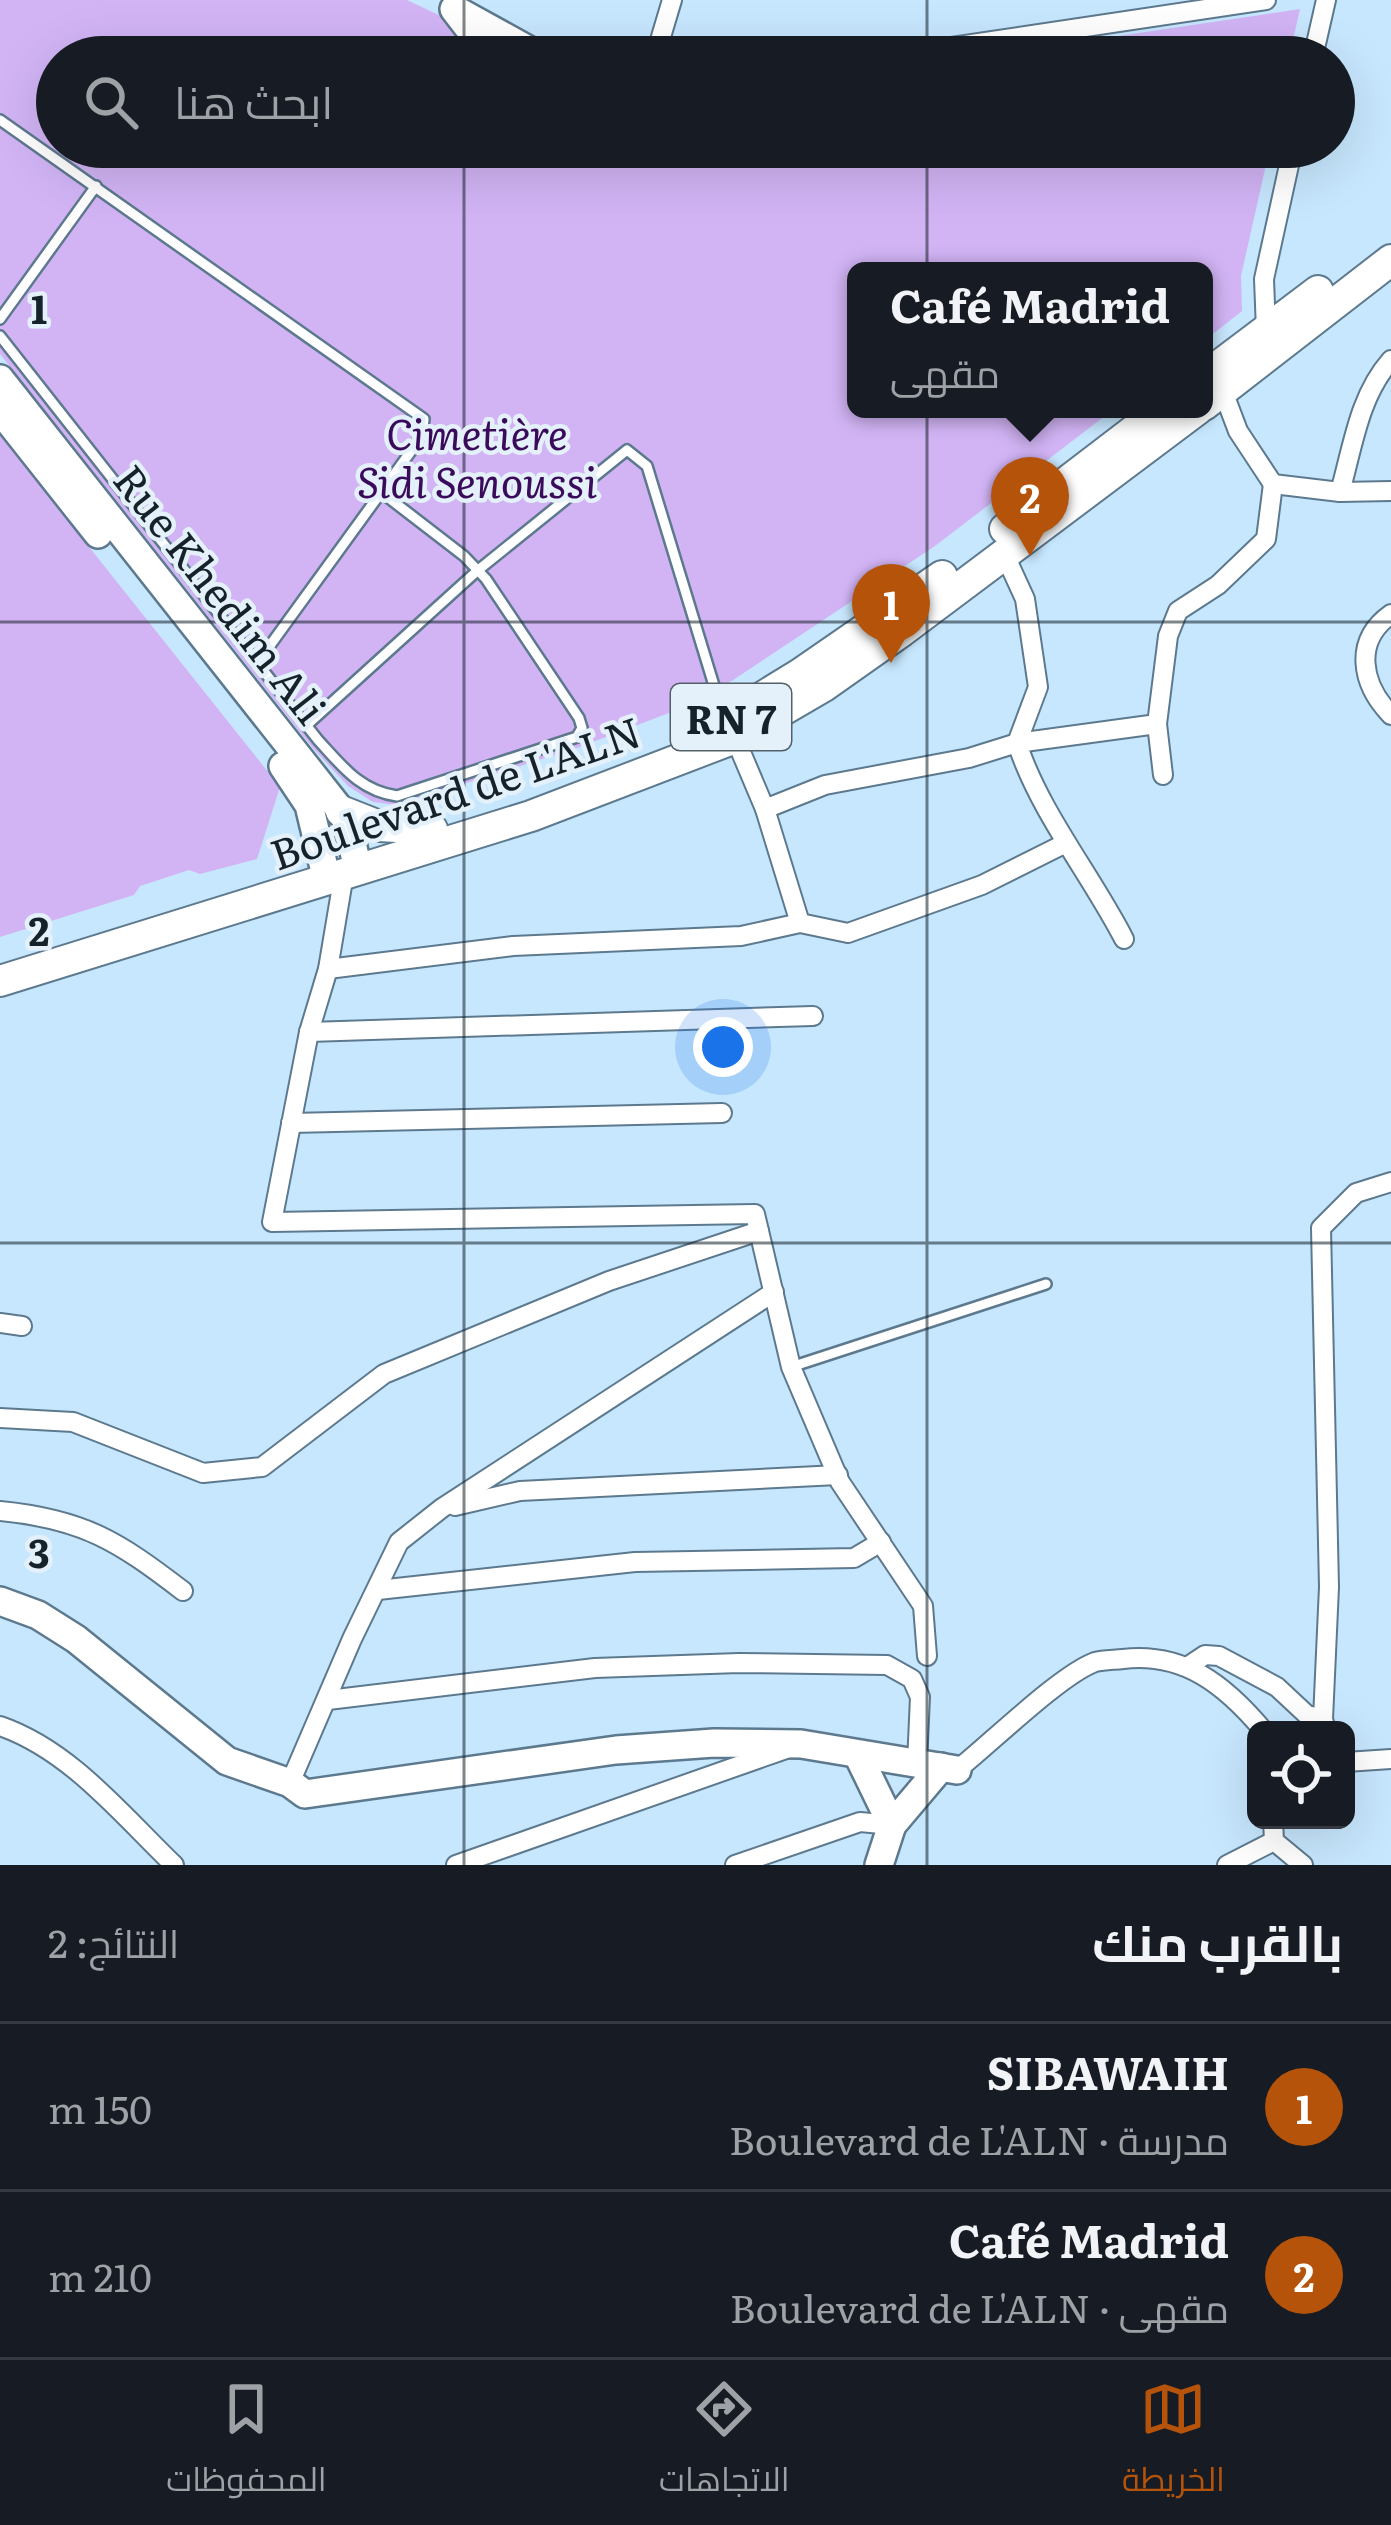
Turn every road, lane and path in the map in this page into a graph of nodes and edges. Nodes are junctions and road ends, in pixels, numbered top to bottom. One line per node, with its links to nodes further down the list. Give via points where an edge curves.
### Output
1 (672, 0): 7 (street)
2 (1266, 0): 8 (street)
3 (1326, 0): 9 (street)
4 (462, 8): 5 (main road); 6 (main road)
5 (479, 36)
6 (507, 36)
7 (662, 36)
8 (1025, 36)
9 (1318, 36)
10 (0, 120): 11 (lane)
11 (36, 145)
12 (68, 168): 14 (lane)
13 (1288, 168): 18 (street, via 1264,279)
14 (95, 187): 17 (lane); 30 (lane, via 424,419 422,436)
15 (1391, 238): 18 (main road, Boulevard de L'ALN / RN 7)
16 (1391, 260): 23 (main road, Boulevard de L'ALN / RN 7)
17 (0, 319)
18 (1266, 330): 22 (main road, Boulevard de L'ALN / RN 7)
19 (0, 336): 35 (lane)
20 (1391, 360): 31 (street, via 1366,399)
21 (0, 379): 43 (main road, Rue Khedim Ali)
22 (1213, 386)
23 (1213, 387)
24 (1213, 398): 28 (street)
25 (0, 410): 46 (main road, Rue Khedim Ali, via 303,792)
26 (1151, 418): 32 (main road, Boulevard de L'ALN / RN 7)
27 (1172, 418): 32 (main road, Boulevard de L'ALN / RN 7)
28 (1273, 484): 31 (street); 37 (street, via 1266,539 1178,611)
29 (1391, 491): 31 (street)
30 (381, 492): 33 (lane); 35 (lane)
31 (1340, 492)
32 (999, 546): 39 (main road, Boulevard de L'ALN / RN 7, via 845,644); 40 (street, via 1025,599 1038,687)
33 (477, 571): 38 (lane); 38 (lane, via 579,718 577,736 397,796 354,779); 39 (lane, via 627,450 647,466)
34 (1391, 614): 36 (street, via 1373,626 1366,644 1373,695)
35 (257, 662): 38 (lane)
36 (1391, 715)
37 (1157, 724): 40 (street); 41 (street)
38 (307, 725)
39 (730, 730): 42 (street); 44 (main road, Boulevard de L'ALN / RN 7); 46 (main road, Boulevard de L'ALN / RN 7, via 531,816)
40 (1017, 742): 42 (street, via 825,784); 45 (street)
41 (1163, 775)
42 (765, 809): 48 (street)
43 (341, 811): 44 (main road, via 379,826); 46 (main road, Rue Khedim Ali, via 350,832)
44 (432, 829): 46 (main road, Boulevard de L'ALN / RN 7)
45 (1066, 843): 48 (street, via 982,885 848,933); 49 (street)
46 (341, 868): 47 (main road, Boulevard de L'ALN / RN 7); 51 (street)
47 (234, 900): 50 (main road, Boulevard de L'ALN / RN 7); 52 (main road, Boulevard de L'ALN / RN 7)
48 (800, 923): 51 (street, via 741,936 513,946)
49 (1124, 939)
50 (0, 962)
51 (328, 969): 54 (street)
52 (0, 981)
53 (813, 1016): 54 (street)
54 (309, 1032): 56 (street)
55 (722, 1113): 56 (street)
56 (291, 1124): 58 (street, via 272,1222 755,1214)
57 (1391, 1183): 77 (street, via 1355,1193 1321,1228)
58 (759, 1231): 60 (street); 64 (street, via 609,1280 384,1374 262,1467 203,1473 73,1421)
59 (1046, 1284): 63 (lane)
60 (775, 1292): 63 (street); 66 (street)
61 (0, 1323): 62 (street)
62 (22, 1326)
63 (791, 1367): 65 (street)
64 (0, 1418)
65 (838, 1475): 66 (street, via 520,1491); 68 (street)
66 (442, 1508): 69 (street, via 399,1542)
67 (0, 1511): 70 (street, via 52,1516 125,1547)
68 (881, 1542): 69 (street, via 854,1558 635,1562); 72 (street, via 923,1606)
69 (378, 1590): 74 (street)
70 (183, 1591)
71 (0, 1601): 84 (main road, via 76,1639 227,1761)
72 (927, 1656)
73 (1190, 1665): 75 (street); 76 (street, via 1219,1657 1277,1687); 83 (street, via 1144,1657 1095,1662)
74 (328, 1700): 83 (street, via 595,1668 887,1665 905,1672 920,1697); 84 (street)
75 (1255, 1721)
76 (1318, 1721)
77 (1325, 1721)
78 (0, 1726): 88 (street, via 31,1737 72,1769)
79 (801, 1744): 80 (main road); 84 (main road, via 616,1750 304,1794); 89 (street)
80 (858, 1755): 83 (main road); 85 (main road)
81 (1391, 1759): 82 (street)
82 (1355, 1761)
83 (938, 1767): 85 (main road)
84 (290, 1783)
85 (892, 1826): 90 (street, via 860,1822); 91 (main road)
86 (1273, 1829): 87 (street)
87 (1274, 1841): 92 (street); 93 (street)
88 (174, 1865)
89 (456, 1865)
90 (735, 1865)
91 (879, 1865)
92 (1227, 1865)
93 (1303, 1865)

